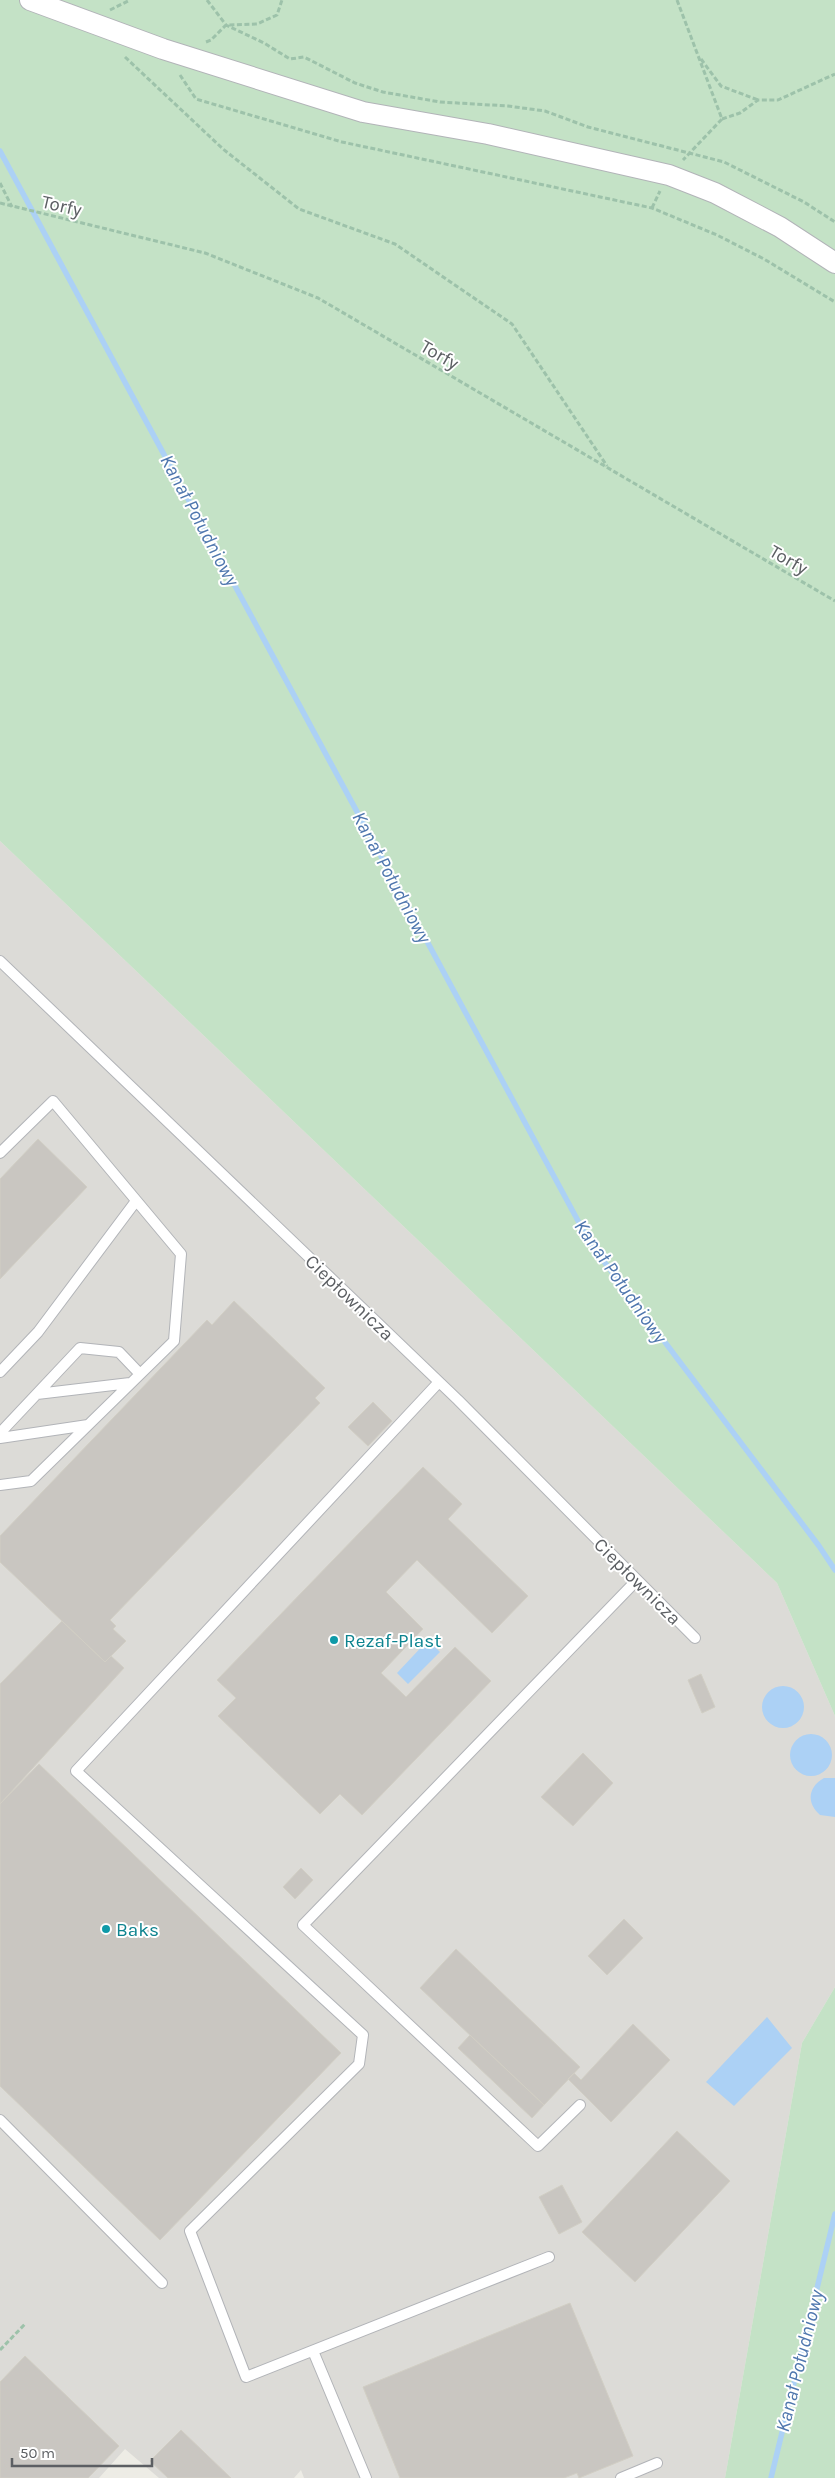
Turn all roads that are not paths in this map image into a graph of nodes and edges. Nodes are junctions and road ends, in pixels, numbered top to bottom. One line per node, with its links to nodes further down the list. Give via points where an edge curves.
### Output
1 (30, 0): 2 (street, via 170,51 363,112 488,134 669,175 715,193 780,227)
2 (835, 263)
3 (0, 961): 8 (lane, Ciepłownicza)
4 (0, 1153): 5 (lane, via 53,1101)
5 (136, 1201): 6 (lane, via 38,1332); 7 (lane, via 180,1254 174,1341)
6 (0, 1372)
7 (140, 1374): 9 (lane); 10 (lane, via 119,1352 80,1348)
8 (439, 1382): 15 (lane, Ciepłownicza); 21 (lane, via 76,1771 363,2035 359,2064 190,2231 246,2377)
9 (130, 1383): 10 (lane); 11 (lane)
10 (37, 1394): 12 (lane)
11 (88, 1425): 13 (lane); 14 (lane, via 31,1481)
12 (0, 1433)
13 (0, 1438)
14 (0, 1485)
15 (636, 1580): 16 (lane, Ciepłownicza); 17 (lane, via 303,1925 538,2146)
16 (694, 1638)
17 (580, 2105)
18 (0, 2120): 20 (lane)
19 (550, 2257): 21 (lane)
20 (162, 2283)
21 (314, 2350): 23 (lane)
22 (657, 2463): 24 (lane)
23 (366, 2478)
24 (621, 2478)

